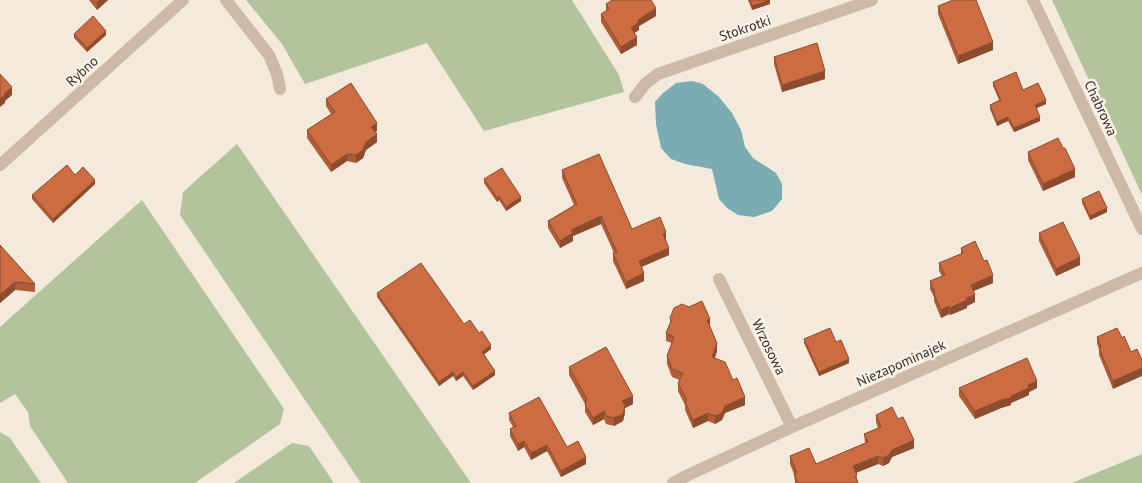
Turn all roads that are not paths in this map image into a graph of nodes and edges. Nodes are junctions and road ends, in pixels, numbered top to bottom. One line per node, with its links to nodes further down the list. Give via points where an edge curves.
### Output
1 (184, 0): 7 (street, Rybno)
2 (226, 0): 5 (street, via 269,55 278,74)
3 (872, 0): 6 (street, Stokrotki, via 658,74)
4 (1034, 0): 8 (street, Chabrowa)
5 (280, 89)
6 (634, 97)
7 (0, 164)
8 (1142, 229)
9 (1142, 272): 11 (street, Niezapominajek)
10 (719, 279): 11 (street, Wrzosowa)
11 (792, 427): 12 (street, Niezapominajek)
12 (673, 483)

